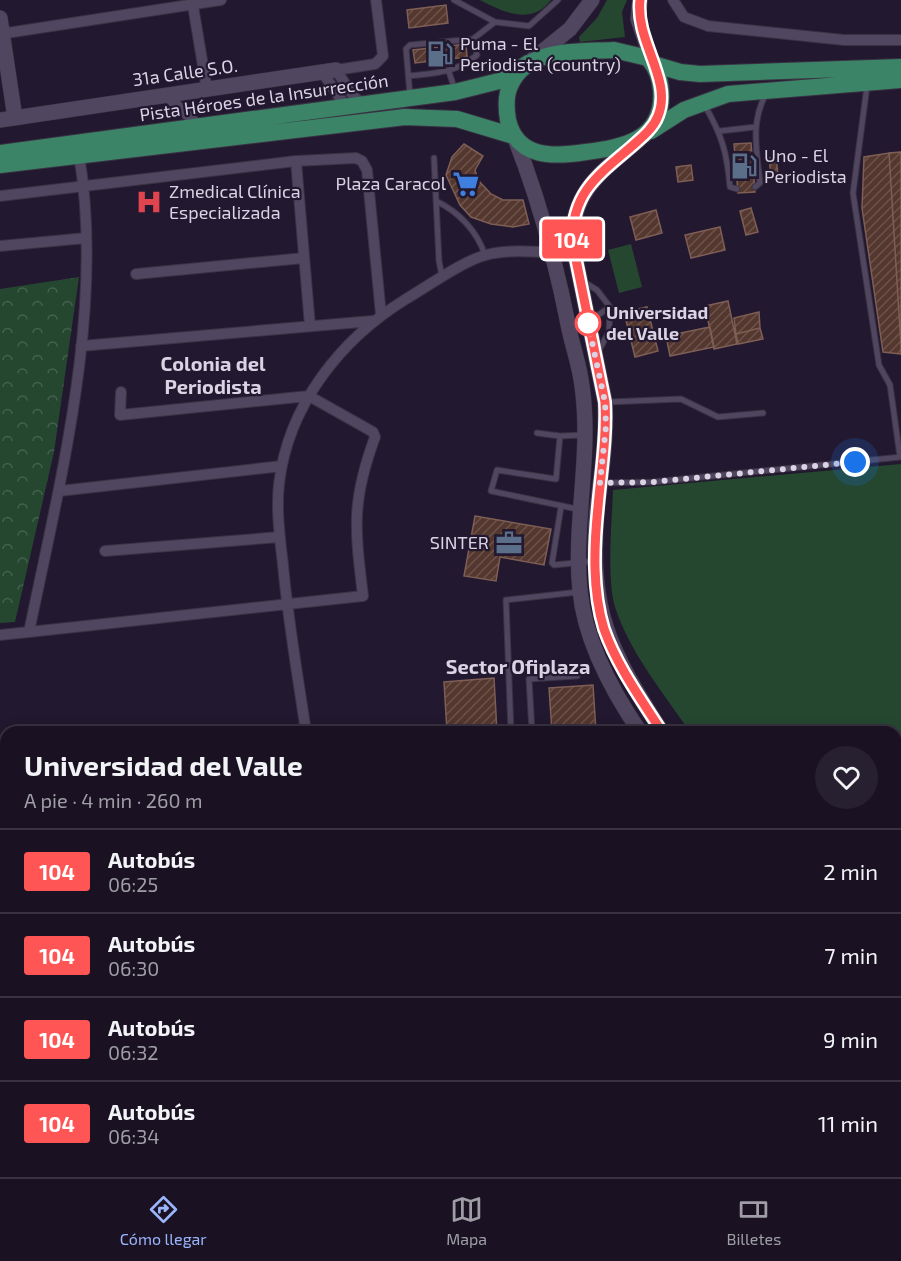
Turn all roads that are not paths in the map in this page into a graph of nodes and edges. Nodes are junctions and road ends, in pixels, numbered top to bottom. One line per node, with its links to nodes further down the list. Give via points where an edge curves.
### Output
1 (220, 0): 8 (street)
2 (376, 0): 16 (street, 31a Calle S.O., via 384,53 375,64)
3 (454, 0): 9 (lane)
4 (558, 0): 9 (lane, via 529,26)
5 (592, 0): 13 (main road, via 570,29)
6 (640, 0): 14 (main road, via 638,19)
7 (673, 0): 12 (street, via 684,17 708,26 844,40)
8 (192, 2): 10 (street); 21 (street)
9 (495, 22): 11 (lane)
10 (1, 28): 28 (main road)
11 (473, 39): 17 (lane, via 477,55); 18 (lane, via 410,45 406,49)
12 (901, 40)
13 (528, 63): 14 (main road, via 555,54 614,50 638,54); 23 (main road, Pista Héroes de la Insurrección, via 503,80); 33 (main road, via 515,76 507,96 507,114)
14 (653, 64): 15 (main road, via 700,74); 32 (main road, via 661,99 657,119)
15 (901, 67)
16 (329, 71): 21 (main road, 31a Calle S.O.); 27 (street, via 342,101)
17 (449, 72): 18 (lane); 23 (lane)
18 (409, 76): 25 (lane)
19 (901, 80): 20 (main road)
20 (867, 82): 22 (main road); 68 (lane, via 853,193 879,365 890,385)
21 (207, 90): 24 (main road, 31a Calle S.O.)
22 (769, 90): 26 (main road, via 729,94); 30 (lane, via 759,106)
23 (455, 92): 25 (main road, Pista Héroes de la Insurrección)
24 (167, 96): 28 (main road, 31a Calle S.O.); 29 (street)
25 (410, 98): 27 (main road, Pista Héroes de la Insurrección)
26 (702, 102): 31 (lane); 32 (main road)
27 (357, 106): 29 (main road, Pista Héroes de la Insurrección)
28 (8, 119)
29 (200, 127): 34 (main road, Pista Héroes de la Insurrección)
30 (755, 127): 31 (lane); 40 (lane, via 759,183)
31 (720, 131): 41 (lane, via 727,153 730,187)
32 (645, 134): 33 (main road, via 612,149 552,156 527,148); 51 (main road, via 597,176 577,204 572,240)
33 (514, 136): 35 (main road, Pista Héroes de la Insurrección, via 457,119 405,117); 46 (main road)
34 (0, 153)
35 (79, 155): 38 (main road, Pista Héroes de la Insurrección); 39 (street)
36 (434, 158): 43 (lane)
37 (296, 161): 39 (street); 48 (street); 53 (street, via 346,157 365,164)
38 (0, 165)
39 (83, 184): 42 (street); 44 (street)
40 (755, 187)
41 (737, 189)
42 (0, 196)
43 (436, 201): 47 (lane, via 453,209 477,234); 50 (lane)
44 (86, 237): 45 (street); 59 (street)
45 (0, 246)
46 (554, 252): 47 (street); 56 (main road)
47 (485, 255): 50 (street)
48 (304, 258): 49 (street); 57 (street)
49 (136, 274)
50 (442, 278): 53 (street)
51 (578, 280): 52 (lane, via 597,290); 54 (main road)
52 (610, 307): 54 (lane); 60 (lane, via 609,332)
53 (377, 318): 55 (street); 58 (street)
54 (588, 321): 56 (lane); 60 (main road)
55 (351, 323): 57 (street); 58 (street, via 357,326)
56 (568, 324): 66 (main road, via 582,386)
57 (310, 326): 59 (street)
58 (357, 334): 62 (street)
59 (81, 346): 71 (street)
60 (595, 357): 63 (main road)
61 (121, 392): 62 (street, via 120,415)
62 (309, 396): 69 (street); 79 (street, via 375,434 357,500 355,527 363,596)
63 (605, 402): 64 (lane, via 681,399 717,417); 70 (main road)
64 (763, 412)
65 (537, 433): 67 (lane)
66 (586, 434): 67 (lane); 73 (main road)
67 (560, 436): 72 (lane, via 556,479 497,470 491,491)
68 (900, 457): 70 (lane, via 653,482)
69 (282, 466): 71 (street); 74 (street)
70 (600, 483): 76 (main road)
71 (58, 491): 80 (street)
72 (561, 507): 73 (lane); 77 (lane, via 552,563)
73 (583, 510): 77 (main road)
74 (280, 537): 75 (street); 79 (street)
75 (105, 551)
76 (595, 561): 77 (lane); 83 (main road, via 604,628 619,663)
77 (579, 563): 78 (main road)
78 (580, 592): 85 (lane, via 506,600); 87 (main road, via 590,634 620,703)
79 (287, 604): 80 (street); 84 (street)
80 (29, 632): 81 (street)
81 (0, 635)
82 (577, 676): 86 (lane, via 529,679)
83 (644, 704): 88 (main road); 89 (main road)
84 (305, 726)
85 (511, 726)
86 (532, 726)
87 (636, 726)
88 (652, 726)
89 (658, 726)

